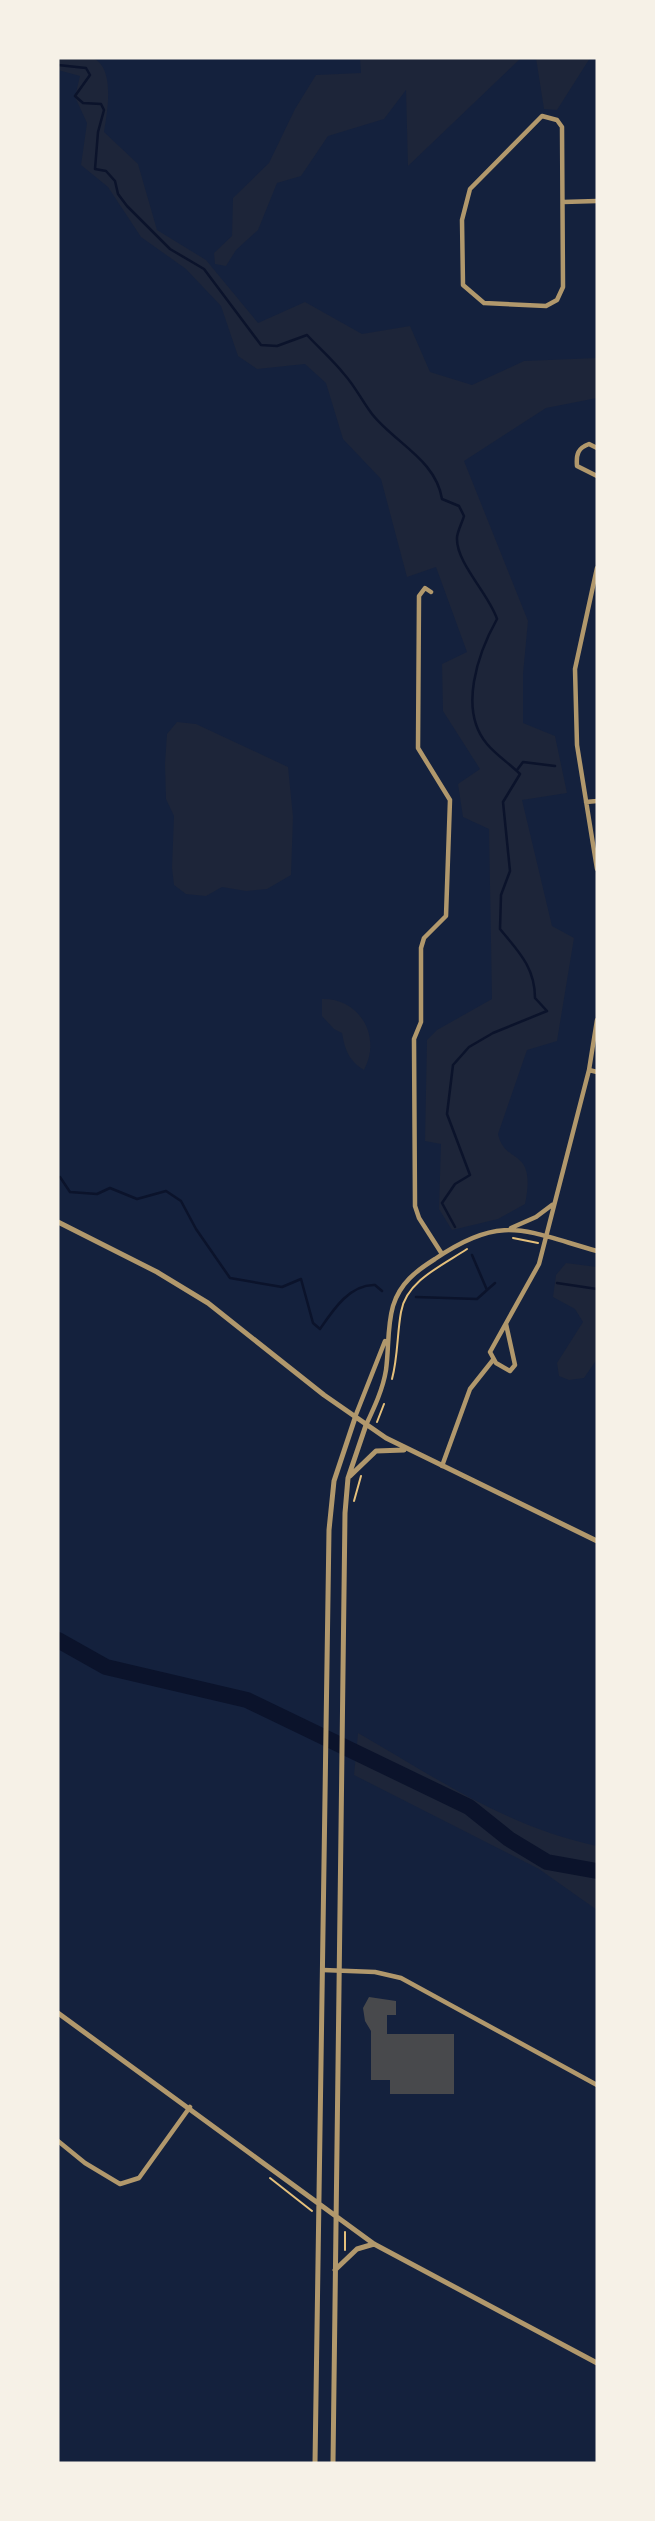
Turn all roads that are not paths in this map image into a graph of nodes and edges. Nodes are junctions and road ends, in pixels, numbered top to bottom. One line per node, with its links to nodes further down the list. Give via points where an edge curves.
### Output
1 (597, 201): 2 (street)
2 (563, 202): 2 (street, via 562,127 557,120 542,116 470,189 464,204 463,285 474,297 484,303 546,306 557,300 563,287)
3 (597, 448): 4 (street, via 589,444 576,456 577,466)
4 (597, 476)
5 (597, 568): 8 (street, via 575,668 577,746)
6 (431, 592): 18 (street, via 425,588 419,596 418,748 450,800 449,878 446,916 424,938 421,948 421,1022 414,1039 415,1206)
7 (597, 801): 8 (street)
8 (586, 802): 9 (street)
9 (597, 869)
10 (597, 1020): 11 (street)
11 (589, 1070): 12 (street); 13 (street)
12 (597, 1072)
13 (553, 1204): 15 (street); 16 (street)
14 (58, 1222): 22 (street, via 208,1303)
15 (509, 1229): 16 (street); 18 (street, via 479,1233)
16 (545, 1237): 17 (street); 19 (street, via 536,1272)
17 (597, 1251)
18 (442, 1254): 20 (street, via 401,1287)
19 (506, 1324): 21 (street, via 492,1349); 21 (street, via 515,1367 508,1370)
20 (387, 1337): 22 (street); 23 (street, via 386,1369)
21 (493, 1360): 25 (street, via 470,1390)
22 (355, 1418): 23 (street); 29 (street, via 331,1501)
23 (366, 1425): 24 (street); 26 (street)
24 (407, 1450): 25 (street); 26 (street, via 376,1451)
25 (442, 1466): 27 (street)
26 (348, 1478): 28 (street)
27 (597, 1541)
28 (342, 1741): 29 (street); 31 (street)
29 (326, 1744): 30 (street)
30 (323, 1970): 31 (street); 36 (street)
31 (340, 1971): 33 (street, via 401,1978); 37 (street)
32 (58, 2013): 34 (street)
33 (597, 2085)
34 (190, 2107): 35 (street, via 139,2178 120,2184); 36 (street)
35 (58, 2141)
36 (319, 2207): 37 (street); 41 (street)
37 (335, 2218): 38 (street); 39 (street)
38 (374, 2244): 39 (street, via 357,2249); 40 (street)
39 (335, 2270): 42 (street)
40 (597, 2363)
41 (316, 2463)
42 (333, 2463)

